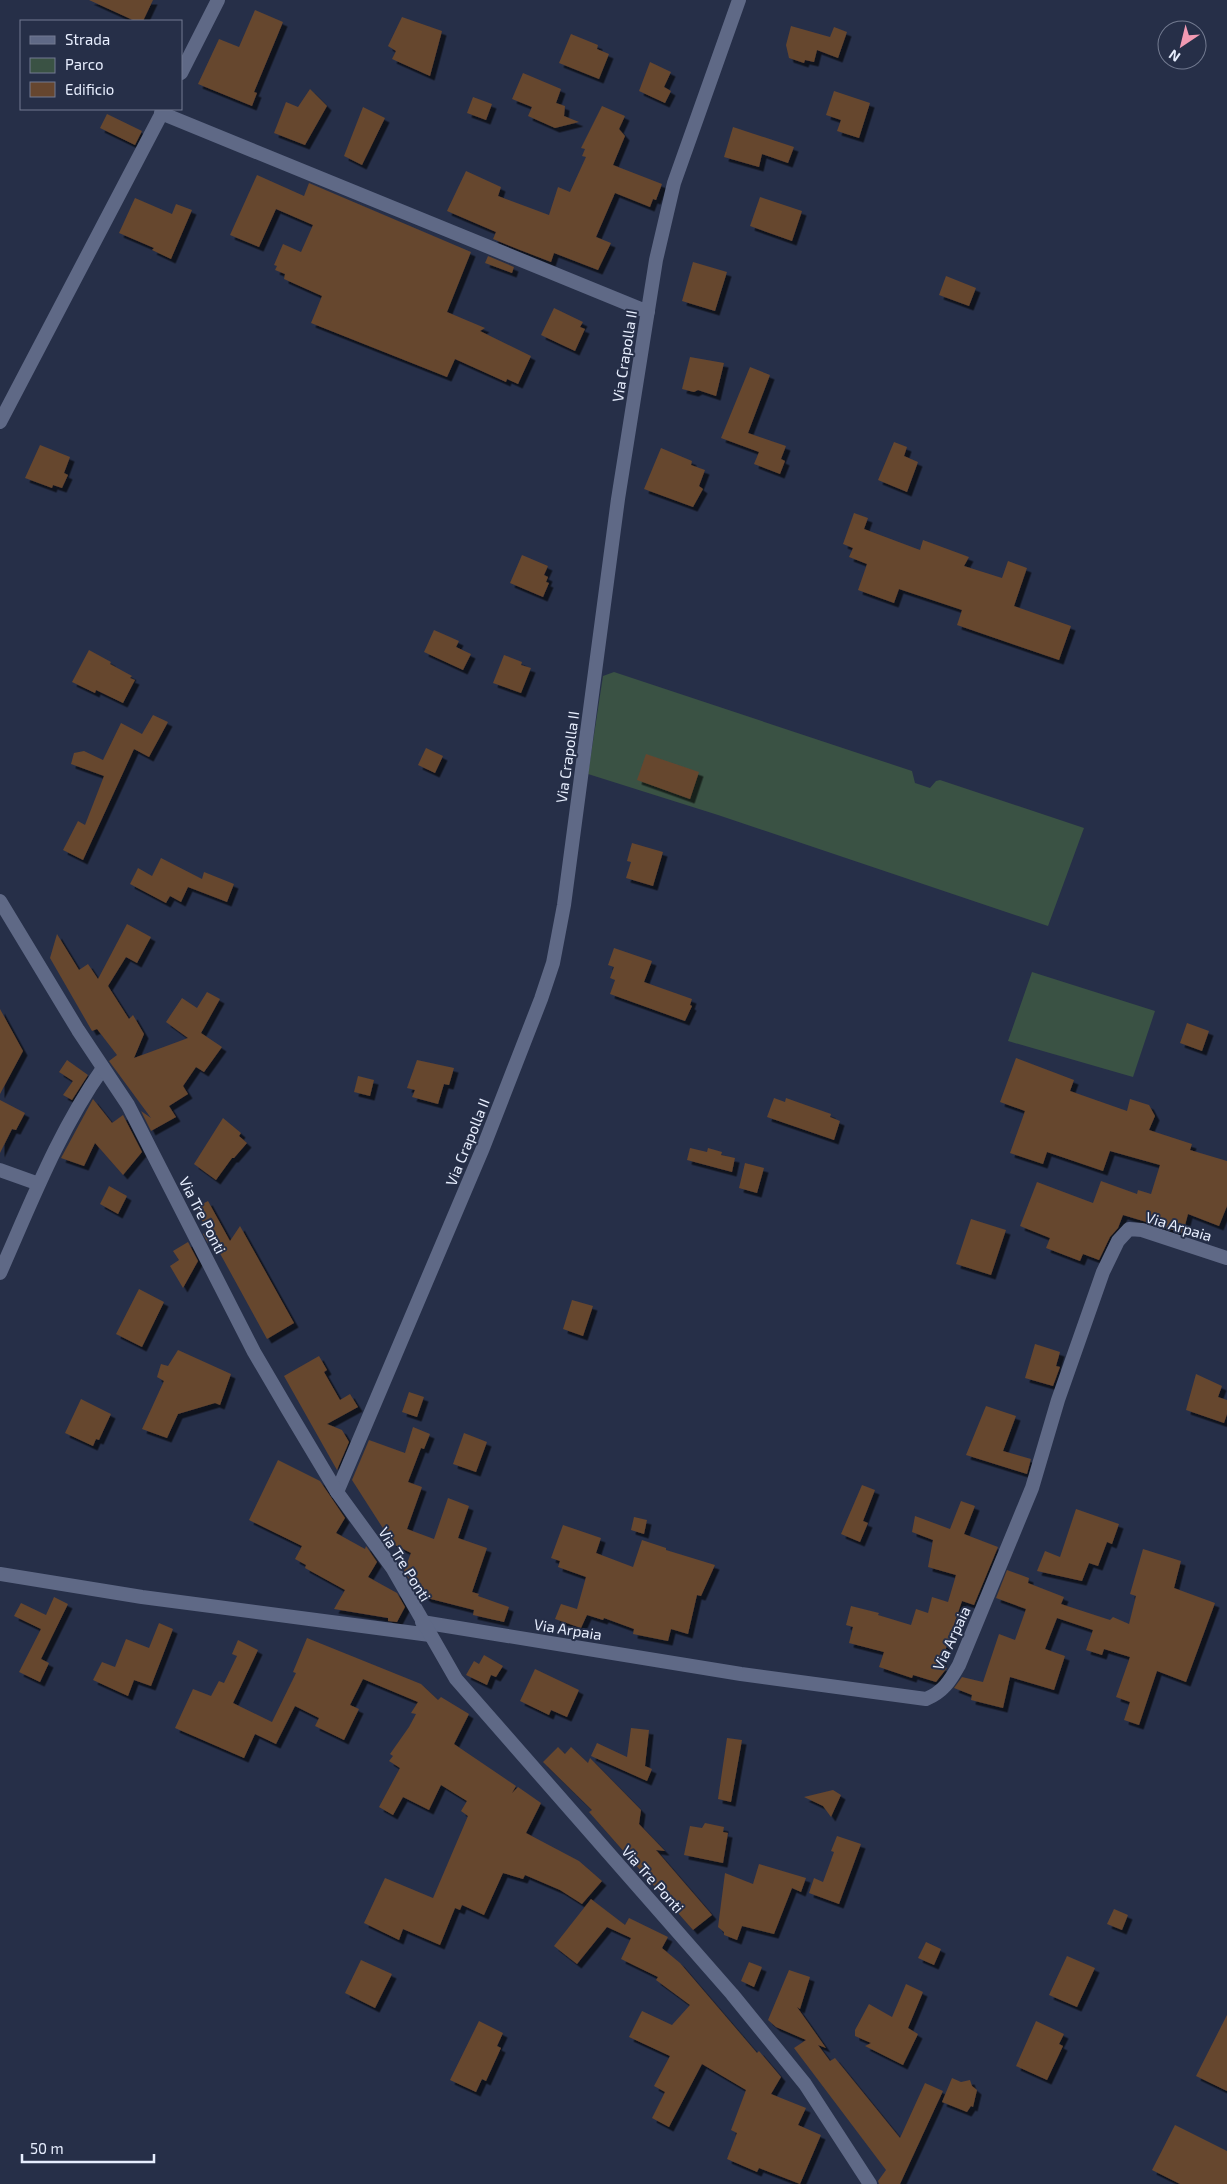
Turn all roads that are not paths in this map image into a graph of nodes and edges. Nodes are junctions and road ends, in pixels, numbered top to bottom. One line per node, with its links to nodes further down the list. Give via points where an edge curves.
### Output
1 (218, 0): 3 (street)
2 (739, 0): 5 (street, Via Crapolla II, via 674,183)
3 (182, 71)
4 (162, 111): 5 (street); 6 (street)
5 (648, 312): 13 (street, Via Crapolla II, via 618,499 564,905 553,963 483,1148)
6 (0, 422)
7 (0, 901): 8 (street, Via Tre Ponti)
8 (103, 1068): 10 (street, via 71,1120); 13 (street, Via Tre Ponti, via 128,1104 254,1352)
9 (0, 1170): 10 (street)
10 (39, 1184): 12 (street)
11 (1227, 1258): 15 (street, Via Arpaia, via 1142,1230 1129,1229 1118,1241 1058,1400 1032,1488 959,1665 938,1694 926,1699 741,1674)
12 (0, 1273)
13 (337, 1492): 15 (street, Via Tre Ponti, via 392,1569)
14 (0, 1574): 16 (street, via 142,1597)
15 (422, 1622): 16 (street, Via Tre Ponti)
16 (430, 1635): 17 (street, Via Tre Ponti, via 456,1679 732,1994 805,2084)
17 (870, 2184)

